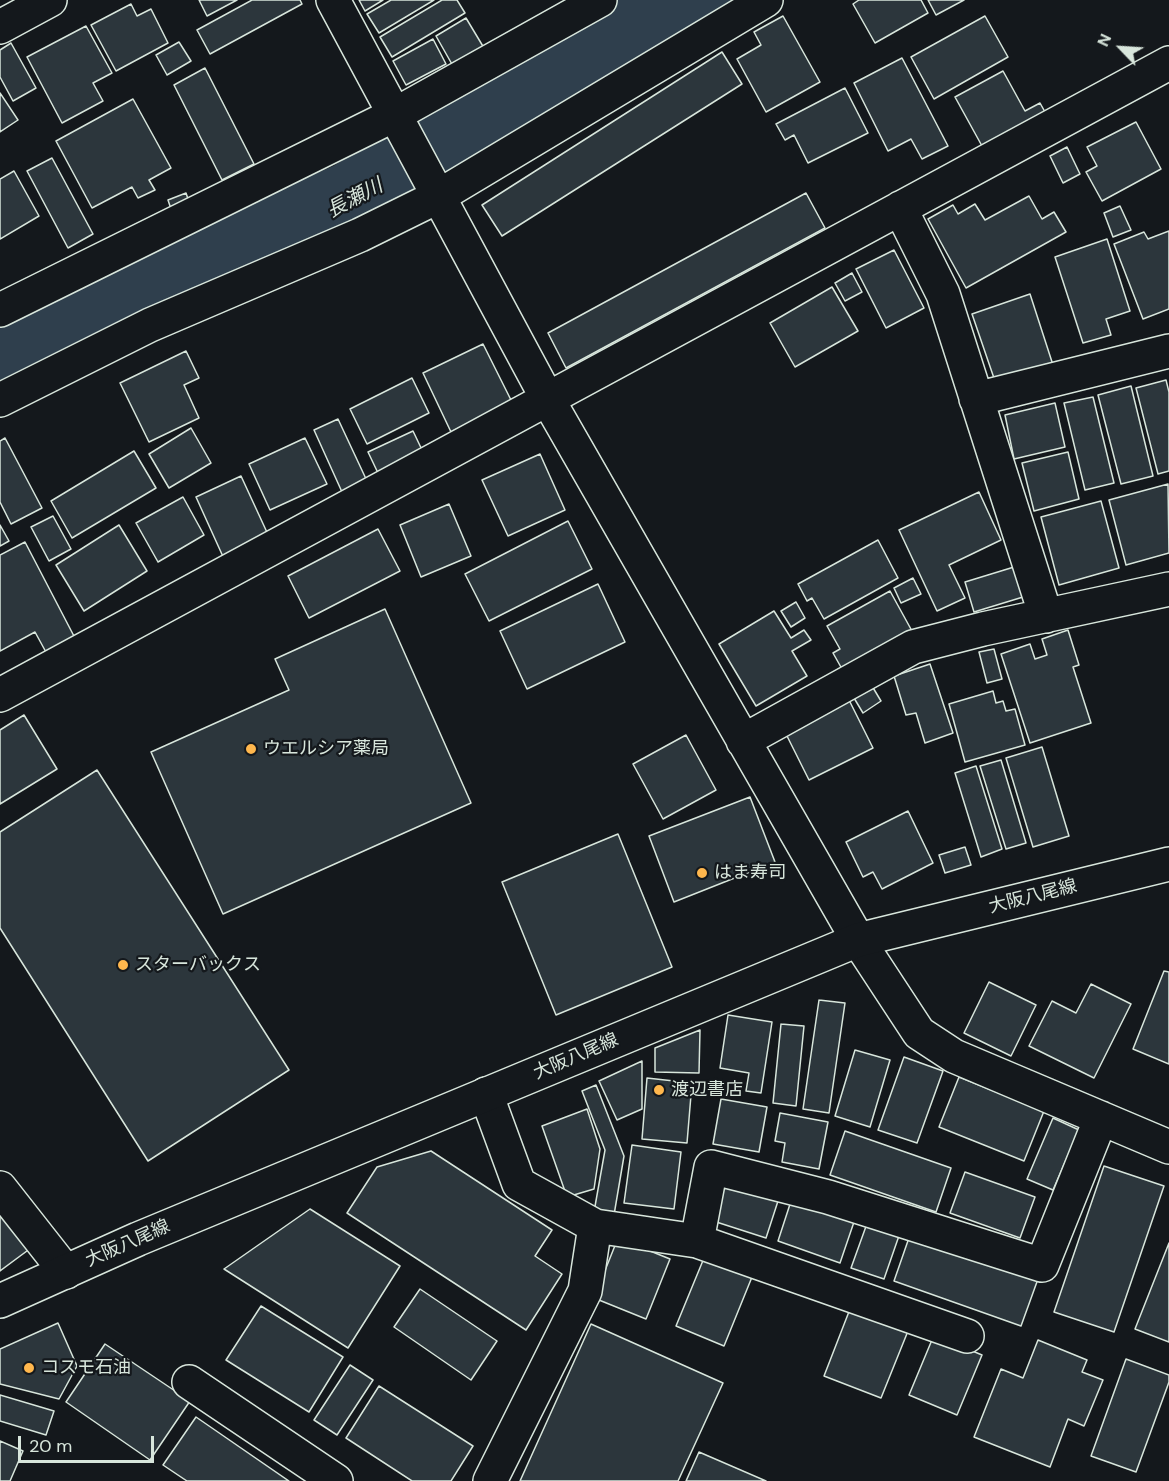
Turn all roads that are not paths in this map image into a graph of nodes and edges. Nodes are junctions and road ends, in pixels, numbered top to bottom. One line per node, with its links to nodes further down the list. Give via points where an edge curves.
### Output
1 (50, 0): 5 (street)
2 (333, 0): 7 (street)
3 (600, 0): 7 (street)
4 (766, 0): 8 (street)
5 (0, 27)
6 (1169, 63): 9 (street)
7 (401, 125): 8 (street); 10 (street)
8 (436, 190): 12 (street); 14 (street, via 360,235 150,325)
9 (900, 208): 12 (street); 13 (street, via 943,294)
10 (0, 310)
11 (1169, 351): 13 (street)
12 (547, 398): 17 (street); 18 (street)
13 (976, 399): 16 (street)
14 (0, 400)
15 (1169, 589): 16 (street)
16 (1046, 616): 18 (street, via 913,647)
17 (0, 695)
18 (743, 741): 20 (street)
19 (1169, 864): 20 (street, 大阪八尾線)
20 (858, 940): 21 (street, 大阪八尾線); 22 (street, via 919,1033 954,1056)
21 (486, 1094): 25 (street, via 519,1184); 27 (street, 大阪八尾線)
22 (1101, 1118): 23 (street); 26 (street, via 1042,1264 828,1197 711,1167)
23 (1169, 1147)
24 (0, 1188): 27 (street)
25 (595, 1226): 26 (street); 32 (street, via 585,1291)
26 (697, 1241): 29 (street)
27 (66, 1272): 28 (street, 大阪八尾線)
28 (0, 1301)
29 (967, 1336)
30 (189, 1382): 31 (street)
31 (336, 1481)
32 (490, 1481)

